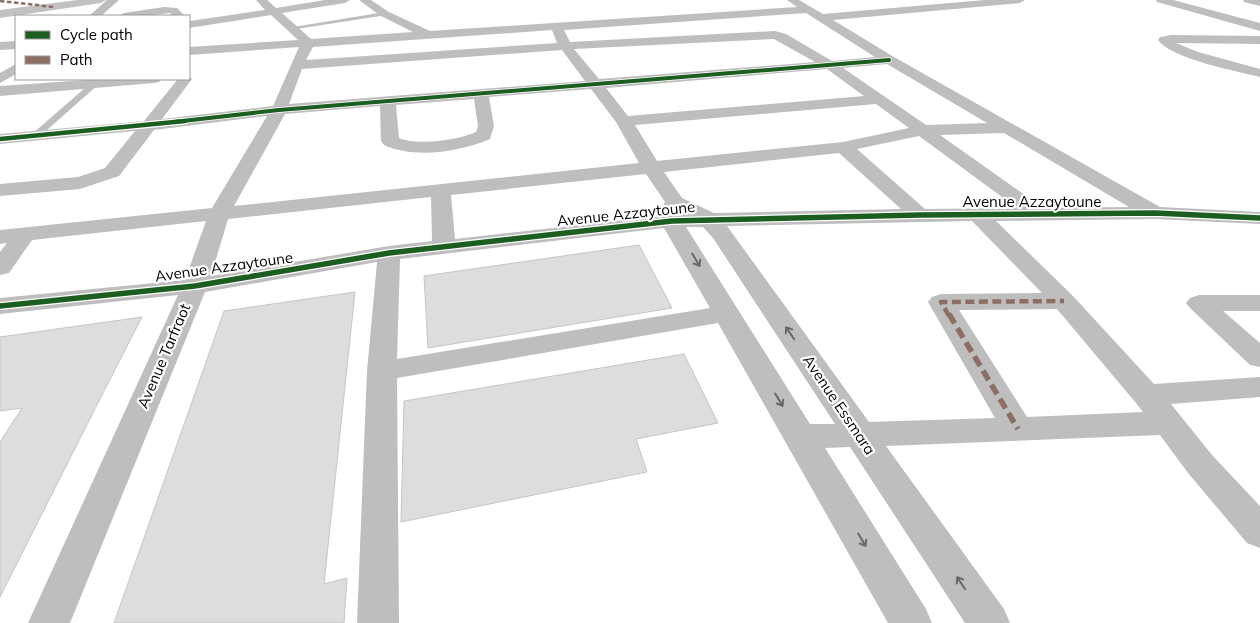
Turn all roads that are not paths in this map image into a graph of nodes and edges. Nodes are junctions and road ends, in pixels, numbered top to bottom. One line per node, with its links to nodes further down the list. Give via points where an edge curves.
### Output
1 (101, 0): 13 (street)
2 (114, 0): 14 (street)
3 (345, 0): 10 (street)
4 (364, 0): 12 (street)
5 (792, 0): 11 (street)
6 (1020, 0): 17 (street)
7 (1161, 0): 19 (street)
8 (1248, 0): 9 (street)
9 (1260, 3)
10 (266, 5): 20 (street); 25 (street, via 282,19)
11 (807, 10): 17 (street); 18 (street)
12 (385, 14): 21 (street); 25 (lane)
13 (3, 15)
14 (95, 15)
15 (131, 15): 16 (street, via 164,10 173,10)
16 (178, 15)
17 (822, 18): 31 (street)
18 (557, 27): 21 (street); 27 (street)
19 (1260, 27)
20 (192, 28): 28 (street)
21 (427, 35): 25 (street)
22 (654, 40): 27 (street); 30 (street); 33 (street, via 775,35)
23 (1260, 40): 37 (street, via 1164,40 1174,48)
24 (15, 45): 26 (street)
25 (298, 45): 27 (street); 28 (street); 50 (street, Avenue Tarfraot)
26 (0, 46)
27 (565, 46): 43 (street)
28 (220, 48): 29 (street)
29 (190, 51)
30 (667, 52)
31 (889, 60): 33 (street); 54 (street)
32 (680, 64): 38 (street)
33 (830, 65): 38 (street); 47 (street)
34 (0, 66): 35 (street)
35 (15, 66)
36 (15, 67): 39 (street)
37 (1260, 73)
38 (693, 76): 43 (street); 44 (street)
39 (0, 79)
40 (140, 80): 42 (street)
41 (184, 80): 53 (street)
42 (96, 83): 45 (street); 56 (lane)
43 (596, 85): 46 (street); 52 (street)
44 (705, 88)
45 (0, 91)
46 (481, 94): 49 (street); 49 (street, via 486,126 484,135 469,140 417,146 402,146 390,141)
47 (879, 99): 51 (street); 55 (street)
48 (718, 100): 51 (street)
49 (388, 102): 50 (street)
50 (279, 110): 53 (street); 64 (street, Avenue Tarfraot)
51 (730, 112): 52 (street)
52 (624, 121): 59 (street)
53 (150, 126): 56 (street); 60 (street, via 117,168 103,177 80,183)
54 (1006, 128): 55 (street); 63 (street)
55 (924, 130): 58 (street); 67 (street)
56 (35, 136): 57 (street)
57 (0, 139)
58 (843, 147): 59 (street); 65 (street)
59 (650, 166): 61 (street); 62 (street)
60 (0, 190)
61 (441, 190): 64 (street); 72 (street)
62 (673, 212): 69 (street, Avenue Essmara, via 697,212); 72 (street, Avenue Azzaytoune); 79 (street, one-way to 79)
63 (1155, 213): 67 (street, Avenue Azzaytoune); 68 (street, Avenue Azzaytoune)
64 (219, 214): 70 (street); 75 (street, Avenue Tarfraot)
65 (920, 214): 66 (street, Avenue Azzaytoune); 69 (street, Avenue Azzaytoune)
66 (978, 214): 67 (street, Avenue Azzaytoune); 76 (street)
67 (1040, 215)
68 (1260, 218)
69 (708, 219): 86 (street, Avenue Essmara, one-way to 69, via 722,234)
70 (25, 234): 71 (street); 74 (street)
71 (0, 237)
72 (444, 247): 73 (street, Avenue Azzaytoune)
73 (389, 253): 75 (street, Avenue Azzaytoune); 81 (street)
74 (0, 268)
75 (195, 286): 78 (street, Avenue Azzaytoune); 89 (street, Avenue Tarfraot)
76 (1064, 301): 83 (street); 85 (street, via 941,302)
77 (1260, 303): 80 (street, via 1199,303)
78 (0, 306)
79 (728, 313): 81 (street); 87 (street, one-way to 87)
80 (1260, 358)
81 (382, 371): 90 (street)
82 (1260, 387): 83 (street)
83 (1147, 395): 84 (street)
84 (1169, 423): 85 (street); 88 (street)
85 (1018, 429): 86 (street)
86 (860, 435): 87 (street); 92 (street, Avenue Essmara, one-way to 86)
87 (801, 437): 91 (street, one-way to 91)
88 (1260, 532)
89 (49, 623)
90 (378, 623)
91 (911, 623)
92 (989, 623)

